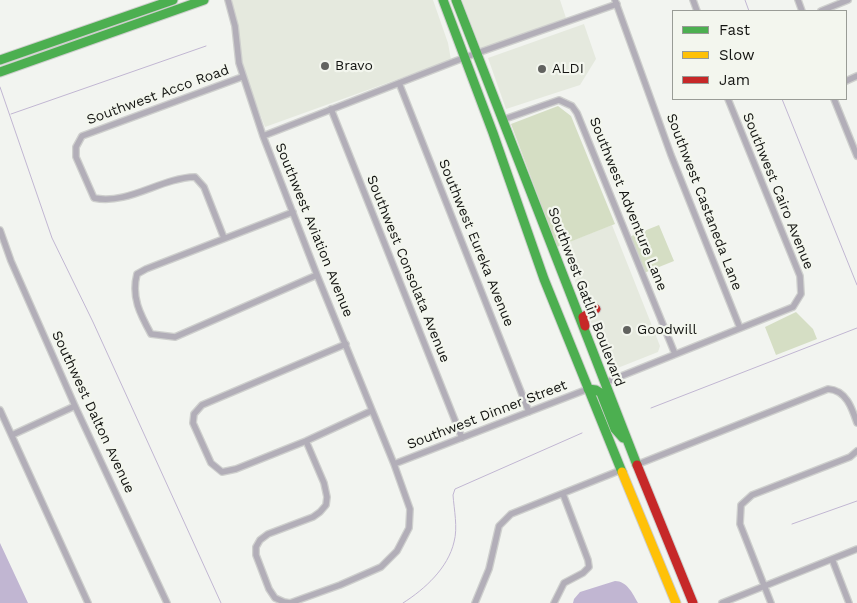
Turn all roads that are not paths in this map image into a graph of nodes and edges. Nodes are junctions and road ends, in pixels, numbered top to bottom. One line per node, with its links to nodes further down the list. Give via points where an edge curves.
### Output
1 (172, 0): 11 (main road)
2 (204, 0): 12 (main road)
3 (228, 0): 13 (street, Southwest Aviation Avenue)
4 (443, 0): 10 (main road)
5 (456, 0): 9 (main road, Southwest Gatlin Boulevard)
6 (848, 0): 8 (street)
7 (616, 2): 9 (street); 26 (street, Southwest Castaneda Lane, via 671,155)
8 (823, 10)
9 (477, 53): 10 (street); 18 (main road, Southwest Gatlin Boulevard)
10 (466, 57): 14 (street); 27 (main road)
11 (0, 60)
12 (0, 72)
13 (242, 77): 19 (street, Southwest Aviation Avenue); 23 (street, Southwest Acco Road, via 82,136 76,147 76,157 94,198 124,197 182,177 195,176 204,187)
14 (399, 83): 17 (street); 36 (street, Southwest Eureka Avenue)
15 (728, 100): 26 (street, Southwest Cairo Avenue, via 800,276 801,294 793,307)
16 (834, 100): 20 (street)
17 (331, 109): 19 (street); 39 (street, Southwest Consolata Avenue)
18 (502, 120): 25 (main road, Southwest Gatlin Boulevard); 29 (street, Southwest Adventure Lane, via 559,100 578,113)
19 (263, 136): 21 (street, Southwest Aviation Avenue)
20 (857, 156)
21 (292, 212): 23 (street); 24 (street, Southwest Aviation Avenue)
22 (0, 230): 33 (street, Southwest Dalton Avenue)
23 (224, 238): 24 (street, via 138,274 134,287 140,314 151,334 175,337)
24 (317, 276): 28 (street, Southwest Aviation Avenue)
25 (575, 309): 30 (main road, Southwest Gatlin Boulevard); 30 (main road, via 581,312 596,309 582,318)
26 (740, 328): 29 (street)
27 (566, 334): 31 (main road, via 573,342 588,378); 32 (main road)
28 (346, 344): 35 (street, Southwest Aviation Avenue); 40 (street, via 202,405 194,414 193,424 211,464 222,472)
29 (675, 354): 31 (street)
30 (598, 367): 31 (main road, Southwest Gatlin Boulevard)
31 (604, 383): 41 (main road, Southwest Gatlin Boulevard)
32 (588, 389): 36 (street, Southwest Dinner Street); 41 (main road, via 601,394 615,429); 45 (main road)
33 (75, 406): 38 (street); 51 (street, Southwest Dalton Avenue)
34 (0, 410): 38 (street)
35 (372, 411): 40 (street); 43 (street, Southwest Aviation Avenue)
36 (529, 412): 39 (street, Southwest Dinner Street)
37 (856, 421): 44 (street, via 841,393 832,389 822,390)
38 (12, 435): 50 (street)
39 (462, 438): 43 (street, Southwest Dinner Street)
40 (306, 441): 43 (street, Southwest Aviation Avenue, via 324,483 326,505 313,517 268,534 256,547 269,589 280,601 290,603 340,585 381,567 397,551 409,528 410,509)
41 (628, 444): 44 (main road, Southwest Gatlin Boulevard)
42 (857, 452): 49 (street, via 752,495 741,504 740,524)
43 (394, 464)
44 (636, 464): 55 (main road, Southwest Gatlin Boulevard)
45 (621, 470): 46 (street); 54 (main road)
46 (563, 494): 52 (street, via 511,514 499,526 489,570); 53 (street, via 589,567 583,574 564,583)
47 (857, 549): 48 (street)
48 (832, 560): 49 (street); 58 (street)
49 (764, 585): 56 (street); 57 (street)
50 (88, 603)
51 (167, 603)
52 (475, 603)
53 (554, 603)
54 (676, 603)
55 (693, 603)
56 (722, 603)
57 (772, 603)
58 (849, 603)

